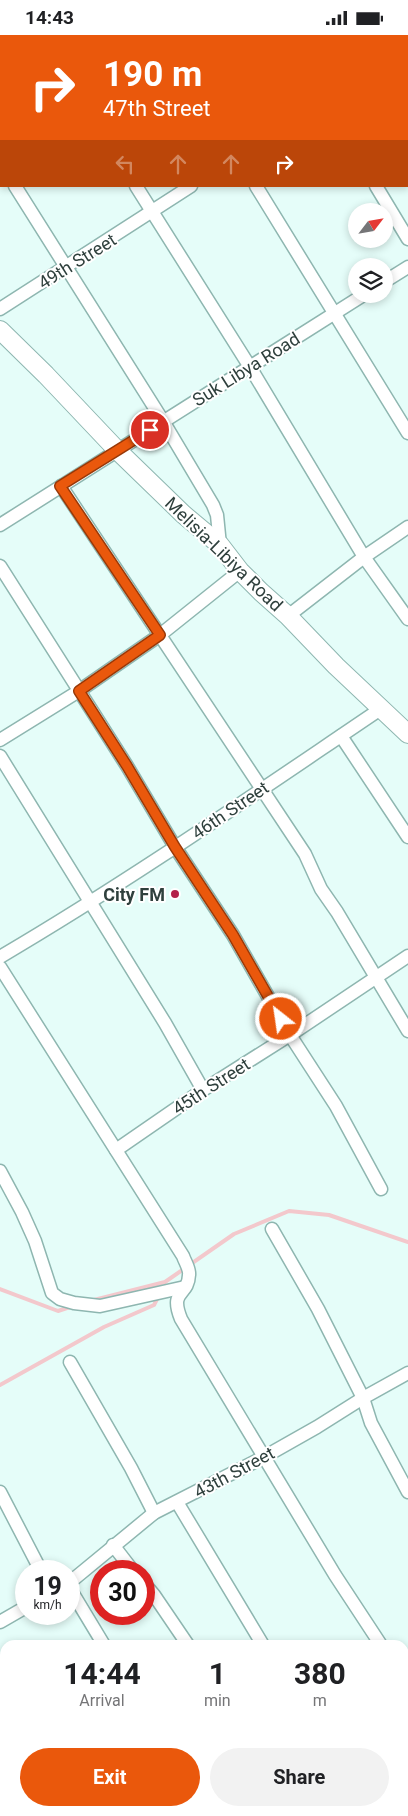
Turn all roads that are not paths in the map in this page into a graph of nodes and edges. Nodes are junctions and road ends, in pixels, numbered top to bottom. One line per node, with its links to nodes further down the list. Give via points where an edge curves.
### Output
1 (16, 187): 8 (street)
2 (137, 187): 6 (street)
3 (190, 187): 6 (street, 49th Street)
4 (257, 187): 13 (street)
5 (377, 187): 7 (street)
6 (153, 212): 8 (street, 49th Street); 15 (street)
7 (408, 239)
8 (66, 267): 12 (street, 49th Street); 16 (street)
9 (408, 267): 10 (street)
10 (393, 276)
11 (350, 303): 13 (street, Suk Libya Road)
12 (0, 309)
13 (334, 313): 15 (street, Suk Libya Road); 17 (street)
14 (0, 330): 18 (main road, Melisia-Libiya Road)
15 (250, 367): 16 (street, Suk Libya Road); 23 (street)
16 (163, 421): 18 (street, Suk Libya Road); 22 (street, via 217,515)
17 (408, 433)
18 (117, 450): 19 (street, Suk Libya Road); 22 (main road, Melisia-Libiya Road)
19 (60, 486): 20 (street, Suk Libya Road); 28 (street)
20 (0, 525)
21 (408, 527): 23 (street)
22 (220, 545): 25 (main road, Melisia-Libiya Road)
23 (364, 557): 26 (street); 27 (street)
24 (0, 566): 29 (street)
25 (240, 571): 26 (main road, Melisia-Libiya Road); 28 (street)
26 (288, 616): 30 (main road, Melisia-Libiya Road)
27 (408, 619)
28 (160, 635): 29 (street); 35 (street)
29 (79, 691): 33 (street); 37 (street)
30 (382, 708): 31 (main road, Melisia-Libiya Road); 32 (street, 46th Street)
31 (408, 734)
32 (341, 736): 35 (street, 46th Street); 36 (street)
33 (0, 740)
34 (0, 756): 38 (street)
35 (262, 790): 37 (street, 46th Street); 42 (street, via 305,854 321,889)
36 (408, 837)
37 (175, 847): 38 (street, 46th Street); 44 (street, via 233,935)
38 (90, 903): 40 (street, 46th Street); 45 (street)
39 (408, 956): 42 (street, 45th Street)
40 (0, 957)
41 (0, 967): 46 (street)
42 (375, 978): 43 (street); 44 (street, 45th Street)
43 (408, 1031)
44 (290, 1035): 45 (street, 45th Street); 48 (street, via 336,1106)
45 (203, 1090): 46 (street, 45th Street)
46 (116, 1150): 50 (street, via 183,1256 190,1273)
47 (0, 1171): 50 (street, via 35,1241 52,1293 60,1299 100,1306)
48 (381, 1189)
49 (272, 1229): 53 (street, via 318,1309)
50 (185, 1287): 54 (street, via 176,1299 181,1319)
51 (70, 1362): 58 (street)
52 (408, 1373): 53 (street, 43th Street)
53 (363, 1398): 54 (street, 43th Street); 56 (street, via 371,1423)
54 (264, 1457): 57 (street, 43th Street); 70 (street)
55 (0, 1492): 60 (street)
56 (408, 1492)
57 (177, 1502): 58 (street, 43th Street); 69 (street)
58 (154, 1513): 59 (street, 43th Street)
59 (113, 1545): 61 (street); 62 (street, 43th Street)
60 (36, 1560)
61 (125, 1560)
62 (80, 1574)
63 (155, 1596): 68 (street)
64 (80, 1605): 67 (street)
65 (15, 1613): 66 (street)
66 (0, 1622)
67 (101, 1640)
68 (185, 1640)
69 (260, 1640)
70 (378, 1640)

